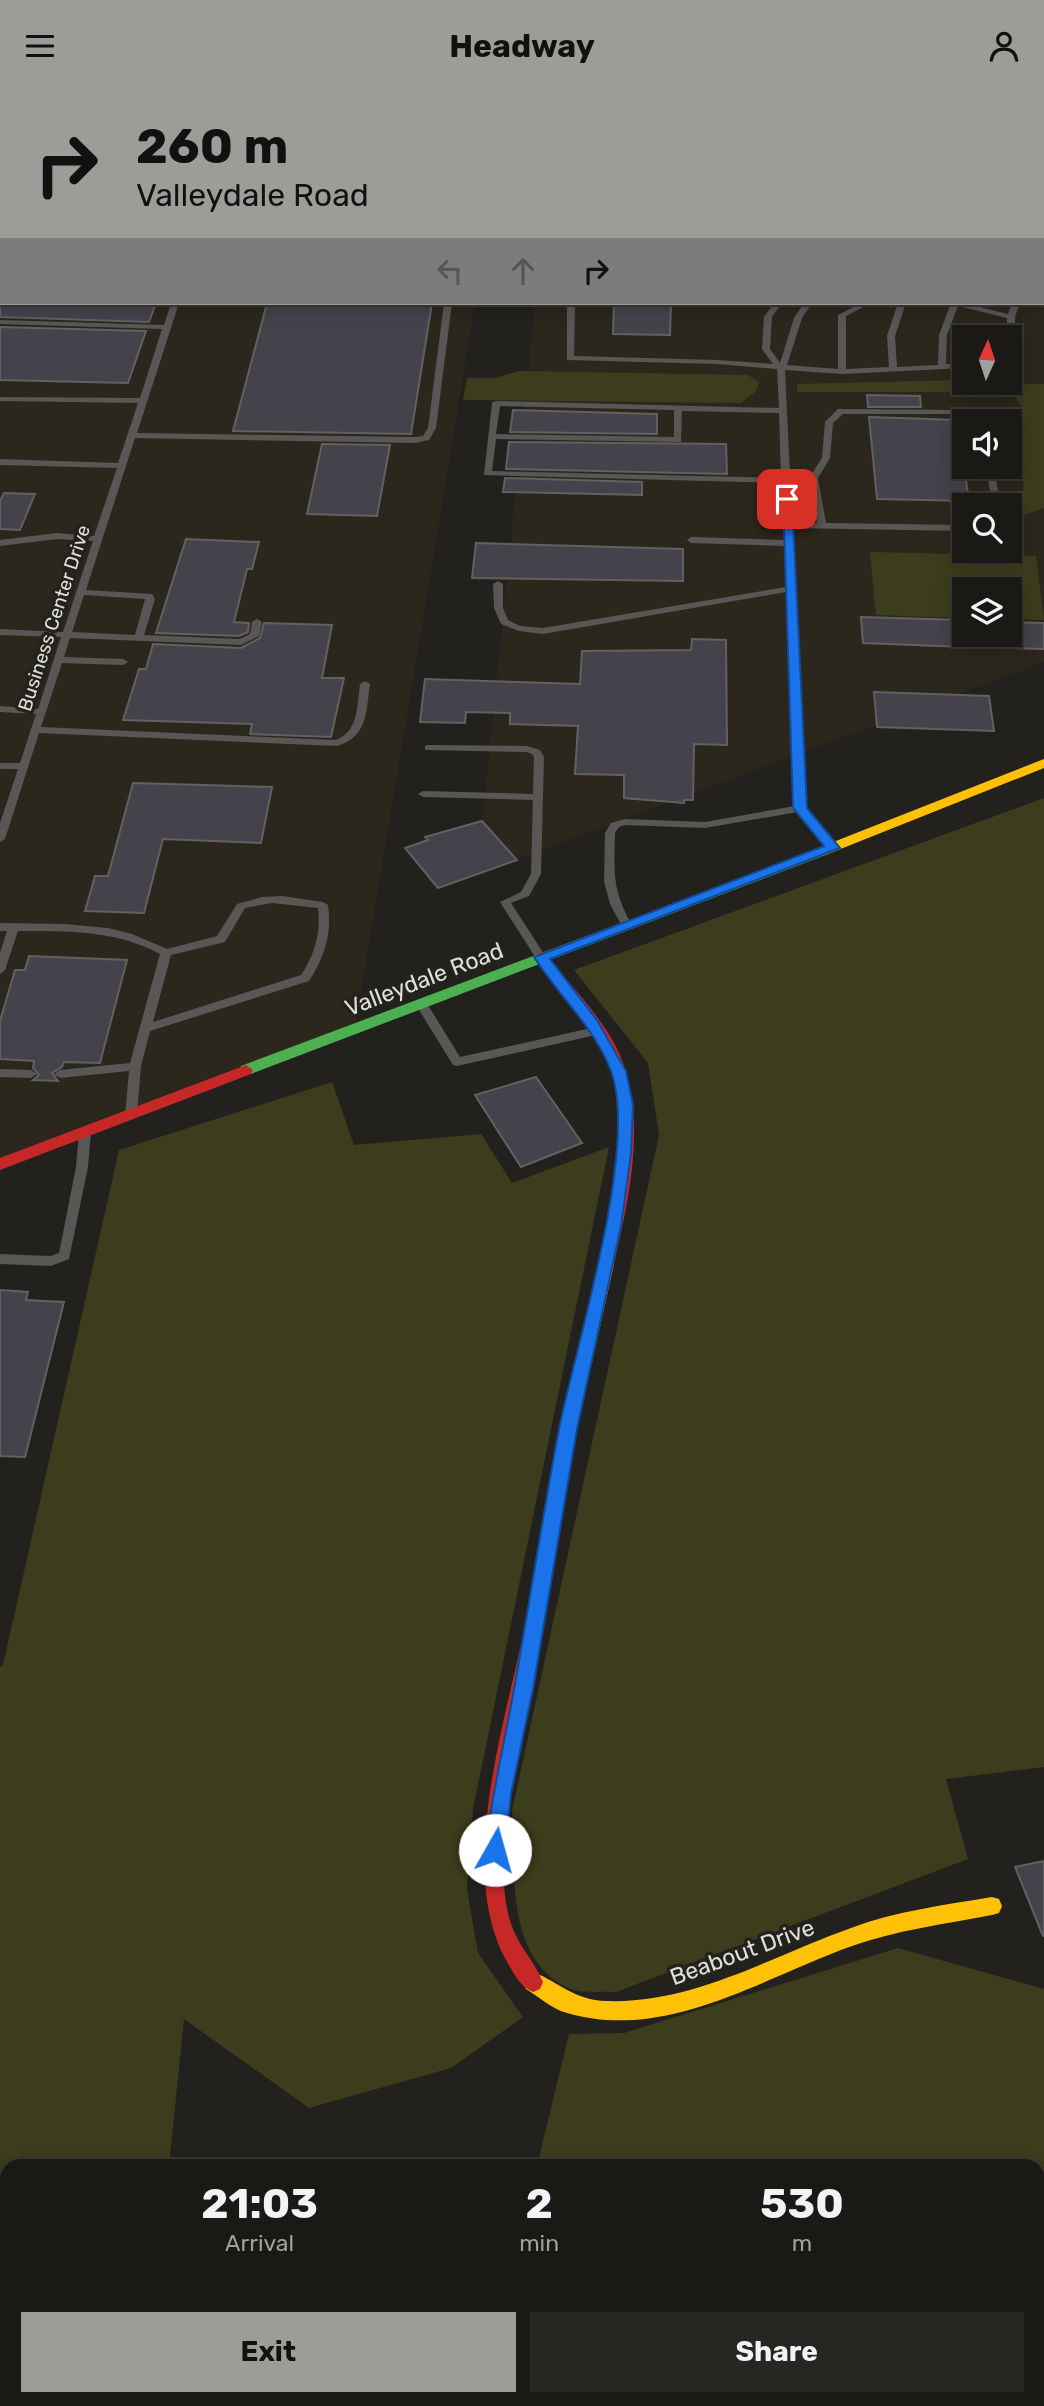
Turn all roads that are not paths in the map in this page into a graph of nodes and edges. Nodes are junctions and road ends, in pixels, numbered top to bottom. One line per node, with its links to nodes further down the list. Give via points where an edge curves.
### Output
1 (174, 305): 14 (lane, Business Center Drive)
2 (448, 305): 25 (lane, via 432,428 426,437)
3 (571, 305): 17 (lane, via 570,358 717,362)
4 (777, 305): 17 (lane, via 768,317 766,349)
5 (807, 305): 17 (lane, via 795,323 792,347)
6 (863, 305): 19 (lane, via 842,315)
7 (901, 305): 18 (lane, via 891,337)
8 (954, 305): 15 (lane, via 943,335)
9 (963, 305): 11 (lane)
10 (1015, 305): 11 (lane)
11 (1011, 317): 13 (lane)
12 (0, 322): 14 (lane)
13 (1011, 325)
14 (167, 327): 21 (lane, Business Center Drive)
15 (942, 367): 16 (lane); 18 (lane)
16 (952, 367)
17 (781, 369): 19 (lane); 23 (lane)
18 (893, 369): 19 (lane)
19 (842, 372)
20 (0, 399): 21 (lane)
21 (144, 401): 25 (lane, Business Center Drive)
22 (678, 408): 23 (lane); 26 (lane, via 496,404); 26 (lane, via 678,440)
23 (783, 411): 30 (lane)
24 (952, 412): 29 (lane, via 841,411 828,422 826,459)
25 (132, 435): 28 (lane, Business Center Drive)
26 (492, 436): 30 (lane, via 487,473)
27 (0, 462): 28 (lane)
28 (121, 466): 34 (lane, Business Center Drive)
29 (814, 478): 30 (lane); 32 (lane)
30 (786, 479): 31 (lane)
31 (788, 525): 32 (lane); 37 (lane)
32 (822, 527): 33 (lane)
33 (952, 529)
34 (98, 538): 36 (lane, via 57,536); 40 (lane, Business Center Drive)
35 (691, 540): 37 (lane)
36 (0, 543)
37 (788, 543): 39 (lane)
38 (498, 584): 39 (lane, via 500,620 543,631)
39 (790, 589): 58 (lane)
40 (81, 592): 43 (lane, Business Center Drive); 44 (lane, via 149,596)
41 (257, 622): 44 (lane, via 254,636 241,642)
42 (0, 632): 43 (lane)
43 (66, 637): 44 (lane); 45 (lane, Business Center Drive)
44 (138, 639)
45 (58, 660): 46 (lane); 49 (lane, Business Center Drive)
46 (123, 662)
47 (365, 684): 50 (lane, via 356,733 337,743)
48 (0, 709): 49 (lane)
49 (42, 712): 50 (lane, Business Center Drive)
50 (36, 730): 54 (lane, Business Center Drive)
51 (428, 748): 57 (lane, via 536,752)
52 (1044, 763): 59 (street, Valleydale Road)
53 (0, 766): 54 (lane)
54 (24, 766): 60 (lane, Business Center Drive)
55 (1044, 777): 59 (street, Valleydale Road)
56 (423, 794): 57 (lane)
57 (536, 797): 66 (lane, via 533,884 526,894 505,902)
58 (800, 808): 61 (lane); 62 (lane, via 705,825 615,825 610,832 609,881)
59 (903, 821): 61 (street, Valleydale Road)
60 (0, 839)
61 (833, 848): 62 (street, Valleydale Road)
62 (627, 925): 66 (street, Valleydale Road)
63 (0, 927): 64 (lane)
64 (14, 927): 65 (lane, via 145,939); 67 (lane)
65 (166, 953): 69 (lane); 69 (lane, via 221,939 241,906 258,900 323,905 327,926 318,961 305,978)
66 (541, 957): 68 (street, Valleydale Road); 70 (street, Beabout Drive)
67 (0, 970)
68 (422, 1005): 70 (lane, via 457,1062); 75 (street, Valleydale Road)
69 (146, 1028): 71 (lane)
70 (596, 1031): 79 (street, Beabout Drive, via 619,1071 625,1105 623,1154 613,1226 568,1429 502,1794 495,1893 504,1939 520,1969 564,2004 588,2010 629,2009 737,1983 880,1927)
71 (135, 1066): 74 (lane); 75 (lane)
72 (0, 1073): 73 (lane)
73 (31, 1074)
74 (60, 1074)
75 (131, 1114): 76 (street, Valleydale Road)
76 (85, 1132): 77 (street, Valleydale Road); 78 (lane, via 65,1256 51,1261)
77 (0, 1164)
78 (0, 1259)
79 (992, 1906)

